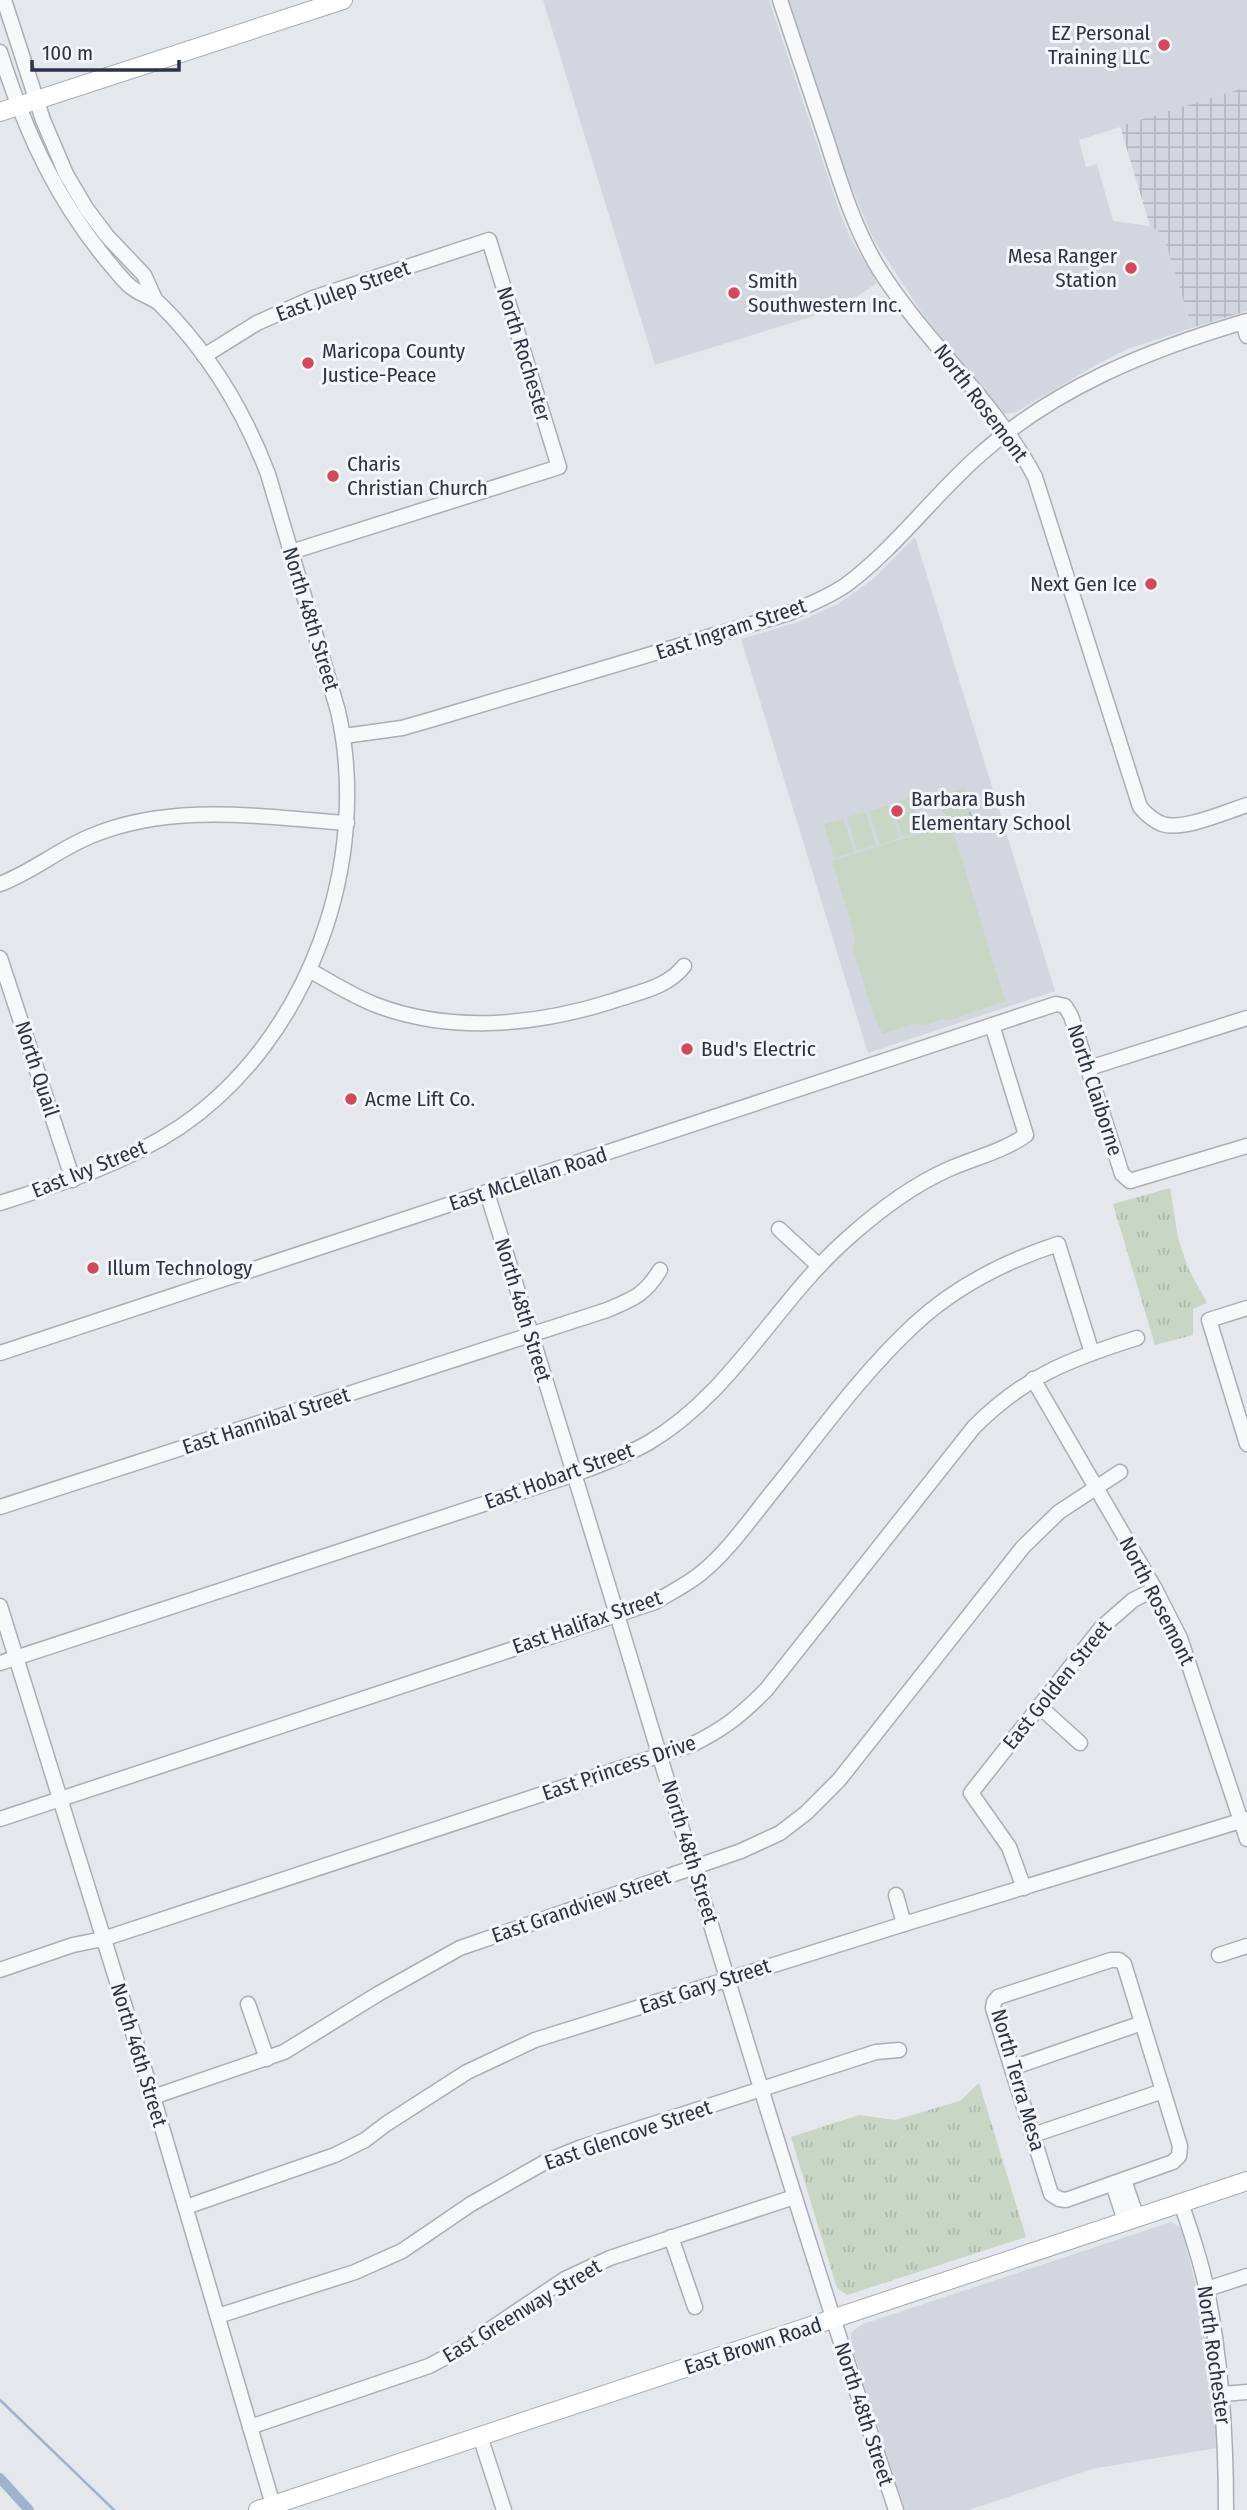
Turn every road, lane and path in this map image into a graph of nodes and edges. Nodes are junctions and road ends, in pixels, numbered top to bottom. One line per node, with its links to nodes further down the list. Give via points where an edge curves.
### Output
1 (4, 0): 5 (street)
2 (343, 0): 5 (main road)
3 (780, 0): 10 (street, North Rosemont, via 839,179 867,247 908,310)
4 (0, 52): 5 (street)
5 (28, 103): 6 (main road); 9 (street, North 48th Street, via 44,167 89,238 124,281 155,299)
6 (0, 112)
7 (489, 240): 9 (street, East Julep Street, via 313,298 257,323); 11 (street, North Rochester, via 559,467)
8 (1246, 326): 10 (street, East Ingram Street, via 1184,340 1114,367)
9 (204, 356): 11 (street, North 48th Street, via 255,441)
10 (1006, 433): 12 (street, East Ingram Street, via 869,566 817,602 448,715 402,728); 13 (street, North Rosemont, via 1035,477 1140,807 1164,825 1182,825)
11 (291, 552): 12 (street, North 48th Street)
12 (344, 736): 14 (street, North 48th Street)
13 (1247, 805)
14 (347, 823): 15 (street, via 216,814 139,821 93,835); 18 (street, North 48th Street, via 332,911)
15 (0, 884)
16 (0, 958): 24 (street, North Quail)
17 (684, 966): 18 (street, via 662,984 582,1011 509,1023 405,1015 373,1004)
18 (309, 970): 24 (street, East Ivy Street, via 282,1019 249,1064 203,1109 125,1159)
19 (1056, 1004): 21 (street, East McLellan Road); 22 (street, North Claiborne, via 1065,1006 1071,1016)
20 (1247, 1018): 22 (street)
21 (992, 1025): 25 (street, East McLellan Road); 28 (street, East Hobart Street, via 1026,1135 915,1188 848,1237)
22 (1088, 1068): 23 (street, North Claiborne, via 1122,1174 1130,1181)
23 (1247, 1146)
24 (73, 1180): 26 (street, East Ivy Street)
25 (487, 1193): 31 (street, North 48th Street); 33 (street, East McLellan Road)
26 (0, 1203)
27 (779, 1228): 28 (street)
28 (819, 1266): 38 (street, East Hobart Street, via 700,1404 649,1443)
29 (660, 1269): 31 (street, East Hannibal Street, via 649,1288 634,1299)
30 (1247, 1308): 36 (street, via 1209,1320)
31 (531, 1334): 38 (street, North 48th Street); 40 (street, East Hannibal Street)
32 (1137, 1338): 34 (street, East Princess Drive)
33 (0, 1353)
34 (1092, 1353): 35 (street, East Princess Drive); 43 (street, East Halifax Street, via 1058,1244 982,1276 916,1323 879,1362 716,1558 680,1588)
35 (1033, 1379): 39 (street, North Rosemont); 48 (street, East Princess Drive, via 974,1427 766,1690 738,1718 691,1745)
36 (1247, 1444)
37 (1120, 1472): 39 (street, East Grandview Street)
38 (575, 1474): 43 (street, North 48th Street); 44 (street, East Hobart Street)
39 (1095, 1488): 41 (street, North Rosemont); 53 (street, East Grandview Street, via 1059,1512 1023,1547 828,1793 779,1833)
40 (0, 1507)
41 (1155, 1589): 46 (street, East Golden Street, via 1101,1628); 51 (street, North Rosemont, via 1190,1662)
42 (0, 1606): 44 (street, North 46th Street)
43 (617, 1614): 48 (street, North 48th Street); 49 (street, East Halifax Street)
44 (16, 1658): 45 (street, East Hobart Street); 49 (street, North 46th Street)
45 (0, 1663)
46 (1039, 1706): 47 (street); 54 (street, East Golden Street, via 971,1793 1009,1847)
47 (1080, 1743)
48 (660, 1755): 53 (street, North 48th Street); 57 (street, East Princess Drive)
49 (59, 1799): 50 (street, East Halifax Street); 57 (street, North 46th Street)
50 (0, 1819)
51 (1244, 1820): 52 (street, North Rosemont); 54 (street, East Gary Street)
52 (1247, 1839)
53 (694, 1868): 61 (street, North 48th Street); 65 (street, East Grandview Street, via 460,1948)
54 (1024, 1888): 56 (street, East Gary Street)
55 (896, 1895): 56 (street)
56 (904, 1924): 61 (street, East Gary Street)
57 (103, 1939): 60 (street, East Princess Drive); 69 (street, North 46th Street)
58 (1247, 1946): 59 (street)
59 (1219, 1955)
60 (0, 1970)
61 (729, 1978): 67 (street, North 48th Street); 75 (street, East Gary Street, via 535,2040 467,2072 335,2155)
62 (248, 2004): 65 (street)
63 (1142, 2023): 66 (street); 66 (street, North Terra Mesa, via 1124,1964 1111,1959 998,1997 993,2008); 68 (street, North Terra Mesa)
64 (899, 2050): 67 (street, East Glencove Street, via 876,2052)
65 (267, 2059): 69 (street, East Grandview Street)
66 (1012, 2068): 70 (street, North Terra Mesa)
67 (763, 2089): 73 (street, North 48th Street); 81 (street, East Glencove Street, via 547,2161 471,2204 402,2251 355,2272)
68 (1163, 2091): 70 (street); 72 (street, North Terra Mesa, via 1180,2146 1178,2156 1173,2162)
69 (153, 2098): 75 (street, North 46th Street)
70 (1033, 2134): 72 (street, North Terra Mesa, via 1051,2193 1059,2199)
71 (1247, 2181): 74 (main road, East Brown Road)
72 (1118, 2182): 76 (street)
73 (794, 2197): 77 (street, East Greenway Street); 82 (street, North 48th Street)
74 (1181, 2203): 76 (main road, East Brown Road); 79 (street, North Rochester)
75 (186, 2207): 81 (street, North 46th Street)
76 (1131, 2220): 82 (main road, East Brown Road)
77 (671, 2237): 80 (street); 85 (street, East Greenway Street, via 565,2279 429,2366)
78 (1247, 2276): 79 (street)
79 (1207, 2289): 84 (street, North Rochester)
80 (695, 2307)
81 (218, 2316): 85 (street, North 46th Street)
82 (832, 2319): 86 (main road, East Brown Road); 89 (street, North 48th Street)
83 (1247, 2392): 84 (street)
84 (1223, 2394): 90 (street, North Rochester)
85 (250, 2427): 87 (street, North 46th Street)
86 (480, 2436): 87 (main road, East Brown Road); 88 (street)
87 (266, 2508)
88 (504, 2510)
89 (896, 2510)
90 (1226, 2510)

